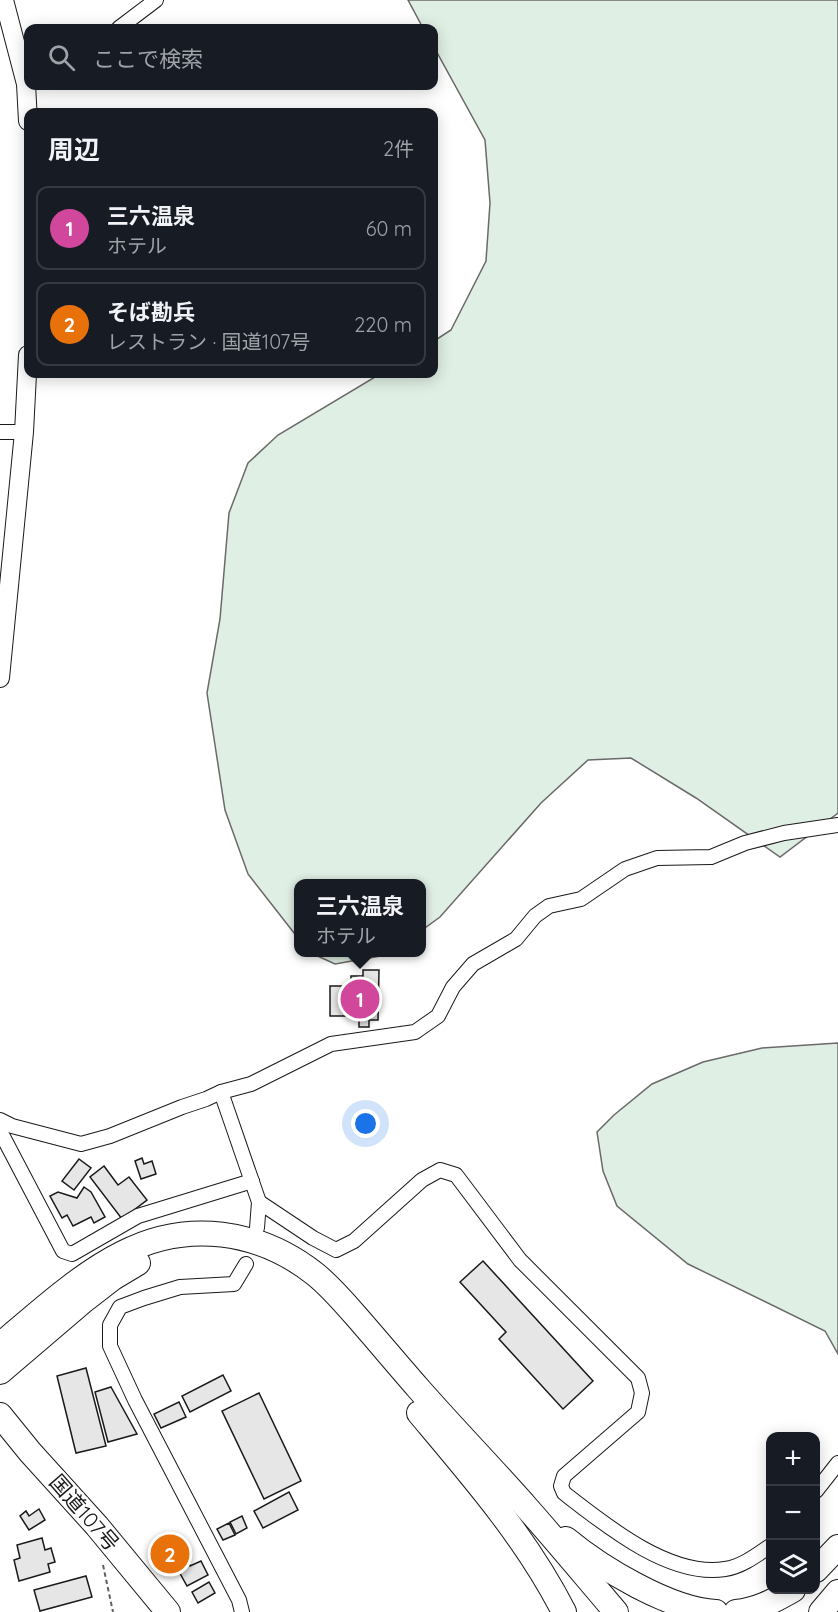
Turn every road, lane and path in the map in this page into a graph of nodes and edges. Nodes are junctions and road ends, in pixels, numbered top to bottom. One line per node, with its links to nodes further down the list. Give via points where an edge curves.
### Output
1 (4, 0): 4 (street)
2 (156, 0): 3 (street)
3 (124, 24)
4 (24, 72)
5 (27, 90): 6 (street)
6 (28, 108)
7 (27, 378): 9 (street)
8 (0, 432): 9 (street)
9 (24, 432): 10 (street)
10 (0, 678)
11 (838, 825): 12 (street, via 784,833 711,856 657,858 626,869 581,899 549,906 535,916 516,939 473,964 453,987 438,1016 415,1032 331,1044 251,1084)
12 (221, 1092): 13 (street, via 110,1137 81,1144); 15 (street)
13 (0, 1120)
14 (0, 1131): 15 (street, via 63,1251 72,1254 138,1216)
15 (252, 1181): 16 (street)
16 (259, 1202): 17 (street); 27 (street, via 336,1250 354,1241 422,1180 440,1170 456,1175 520,1260 638,1378 642,1393 638,1412 564,1476 564,1493 609,1528 659,1557 700,1571 727,1569)
17 (257, 1228)
18 (246, 1264): 35 (street, via 234,1284 180,1287 144,1298 120,1308 110,1325 110,1346)
19 (0, 1345): 25 (highway, via 50,1302 132,1249 161,1239 204,1233 259,1242 297,1261 336,1294)
20 (0, 1372): 23 (highway, via 82,1302 140,1261 189,1247 238,1249 285,1269 328,1305)
21 (0, 1415): 34 (highway, 国道107号)
22 (838, 1463): 24 (street)
23 (479, 1484): 36 (highway); 37 (highway, via 519,1522)
24 (820, 1486)
25 (526, 1507): 38 (highway); 39 (highway, via 580,1550 641,1587 668,1600)
26 (838, 1547): 29 (highway)
27 (766, 1549)
28 (102, 1557): 33 (path)
29 (820, 1566)
30 (838, 1592): 41 (highway)
31 (786, 1594): 40 (highway, via 764,1606)
32 (838, 1604): 42 (highway)
33 (113, 1612)
34 (168, 1612)
35 (242, 1612)
36 (564, 1612)
37 (597, 1612)
38 (616, 1612)
39 (716, 1612)
40 (736, 1612)
41 (821, 1612)
42 (831, 1612)

